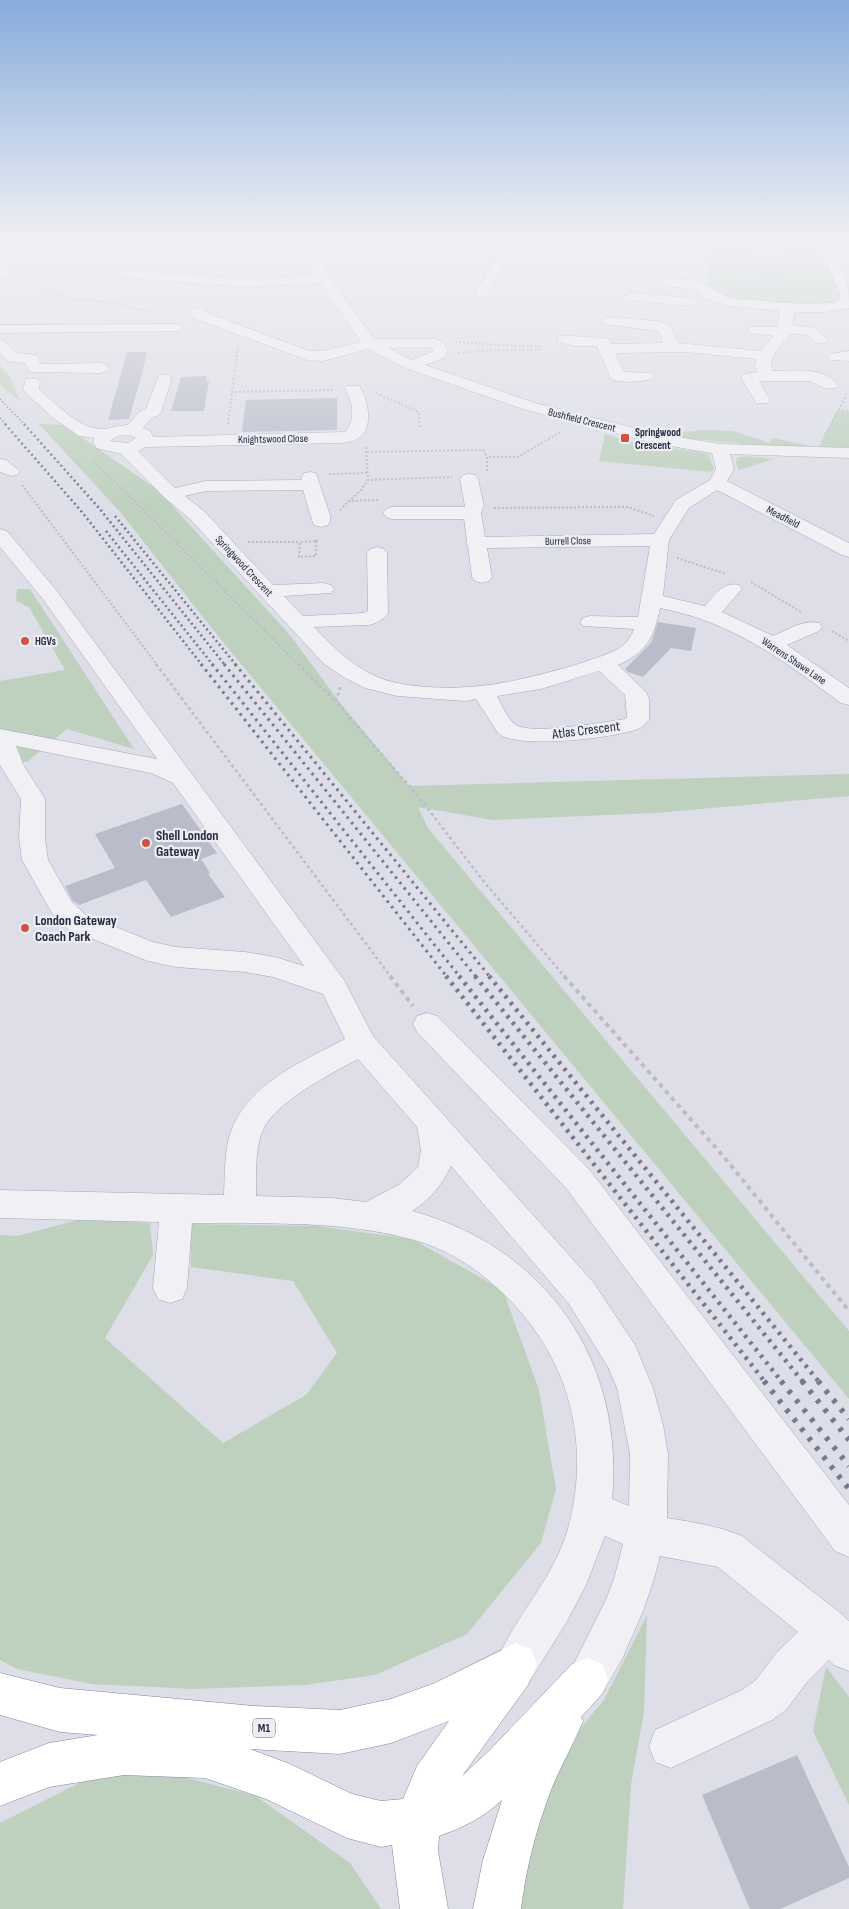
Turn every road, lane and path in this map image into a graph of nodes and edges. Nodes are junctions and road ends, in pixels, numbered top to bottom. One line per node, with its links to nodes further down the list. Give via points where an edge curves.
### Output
1 (45, 330): 7 (street)
2 (239, 330): 10 (street, via 307,356 323,356)
3 (360, 330): 10 (street)
4 (666, 330): 12 (street)
5 (785, 330): 15 (street)
6 (787, 330): 9 (street, via 810,331)
7 (165, 333)
8 (564, 339): 14 (street, via 603,342)
9 (821, 340)
10 (369, 343): 13 (street, via 409,341); 16 (street, Bushfield Crescent)
11 (0, 344): 17 (street, via 12,358 31,358 35,369)
12 (671, 346): 14 (street); 15 (street, via 696,340)
13 (437, 349): 13 (path, via 456,342 540,346 540,350); 16 (street)
14 (606, 349): 18 (street, via 618,377)
15 (764, 356): 19 (street, via 763,368)
16 (410, 365): 27 (street, Bushfield Crescent)
17 (101, 368)
18 (646, 376)
19 (768, 376): 22 (street, via 816,377); 25 (street, via 749,377)
20 (164, 378): 30 (street, via 153,412 145,415)
21 (32, 382): 30 (street, Knightswood Close, via 31,390 58,414 85,432 107,434 101,440 102,444 111,448)
22 (830, 385)
23 (355, 390): 24 (path); 28 (path, via 371,391 419,412); 29 (street, via 360,401 357,430)
24 (231, 392)
25 (762, 400)
26 (849, 412): 33 (path, via 839,410)
27 (580, 420): 31 (street, Bushfield Crescent); 36 (path, via 518,457)
28 (420, 428)
29 (353, 436): 30 (street, Knightswood Close); 32 (path, via 366,444)
30 (134, 440): 41 (street, Springwood Crescent)
31 (720, 450): 33 (street, Bushfield Crescent); 40 (street, via 725,469)
32 (366, 452): 36 (path, via 484,450); 39 (path, via 368,480)
33 (815, 453): 34 (street, Bushfield Crescent)
34 (849, 453)
35 (90, 456): 69 (path)
36 (486, 457): 38 (path)
37 (6, 467): 73 (path)
38 (488, 476)
39 (464, 478): 42 (street)
40 (717, 483): 45 (street, Springwood Crescent, via 682,504); 51 (street, Meadfield)
41 (171, 494): 44 (street, via 206,486 310,481 322,513); 50 (street, Springwood Crescent, via 198,516)
42 (473, 510): 43 (street); 45 (path, via 628,507); 48 (street)
43 (392, 513)
44 (321, 521)
45 (671, 522): 49 (street, Springwood Crescent)
46 (0, 535): 71 (street, via 49,594)
47 (300, 542): 50 (path, via 248,542)
48 (475, 543): 49 (street, Burrell Close); 53 (street)
49 (659, 546): 54 (path); 57 (street, Springwood Crescent)
50 (228, 548): 56 (street, Springwood Crescent)
51 (849, 551)
52 (378, 553): 59 (street, via 376,617)
53 (482, 577)
54 (734, 581): 58 (street); 62 (path, via 753,583)
55 (324, 588): 56 (street)
56 (268, 591): 59 (street, Springwood Crescent)
57 (652, 600): 58 (street, Warrens Shawe Lane); 61 (street, Springwood Crescent)
58 (709, 614): 64 (street, Warrens Shawe Lane)
59 (296, 622): 66 (street, Springwood Crescent)
60 (590, 622): 61 (street)
61 (647, 623): 65 (street, Springwood Crescent, via 642,637 627,654)
62 (814, 623): 63 (path); 64 (street)
63 (849, 641)
64 (773, 644): 68 (street, Warrens Shawe Lane)
65 (603, 663): 67 (street, Springwood Crescent, via 541,682); 67 (street, Atlas Crescent, via 636,692 638,719 632,724 536,736 520,735 508,731)
66 (345, 668): 67 (street, Springwood Crescent, via 373,683 397,689 450,694); 69 (path)
67 (483, 692)
68 (849, 698)
69 (336, 702): 81 (path, via 418,796 491,890 612,1032 724,1156)
70 (0, 736): 71 (street, via 158,767); 72 (street, via 12,766 33,799 35,860 62,908 77,922 148,951 275,967)
71 (180, 777): 72 (street)
72 (334, 987): 74 (street)
73 (427, 1024): 84 (street, via 577,1178)
74 (362, 1043): 75 (street); 78 (street, via 295,1081 274,1096 255,1116 247,1130 244,1147)
75 (429, 1118): 79 (street, via 436,1140 437,1156 433,1169 422,1184 404,1199); 83 (street, via 581,1293 622,1357 635,1388 649,1454)
76 (0, 1204): 77 (street)
77 (177, 1209): 78 (street); 80 (street)
78 (239, 1210): 79 (street)
79 (367, 1216): 82 (street, via 397,1221 459,1243 519,1283 545,1312 565,1342 591,1414 595,1451)
80 (170, 1288)
81 (849, 1310)
82 (592, 1510): 83 (street); 86 (street, via 574,1567 555,1604)
83 (645, 1534): 85 (street, via 728,1550); 87 (street, via 622,1611)
84 (849, 1537)
85 (844, 1644): 89 (street, via 792,1667 771,1695 756,1705)
86 (516, 1664): 88 (highway, M1, via 445,1701 390,1721 340,1732 254,1728 60,1710); 91 (highway, via 452,1752 433,1782)
87 (587, 1679): 91 (highway, via 477,1793 448,1810); 93 (highway, via 544,1753 526,1794 511,1839)
88 (0, 1694)
89 (671, 1746)
90 (0, 1784): 91 (highway, via 49,1765 124,1753 205,1756 274,1780 347,1815 381,1824)
91 (417, 1820): 92 (highway, via 415,1851)
92 (424, 1909)
93 (498, 1909)

